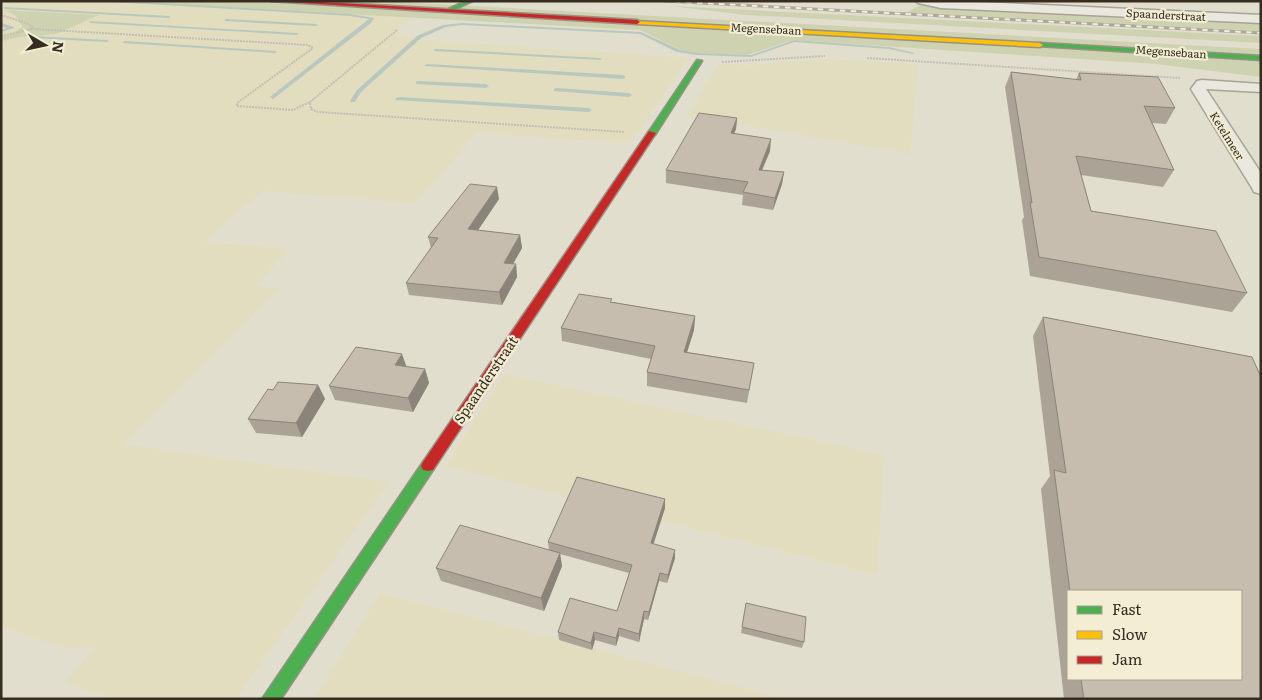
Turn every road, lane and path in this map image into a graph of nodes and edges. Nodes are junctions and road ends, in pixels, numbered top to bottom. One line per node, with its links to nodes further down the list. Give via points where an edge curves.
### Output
1 (272, 1): 4 (main road, Megensebaan)
2 (471, 1): 4 (main road); 5 (main road)
3 (922, 1): 8 (street, Spaanderstraat)
4 (450, 6): 15 (main road, Megensebaan)
5 (569, 6)
6 (588, 8): 12 (main road, Megensebaan)
7 (1, 15): 9 (path)
8 (1261, 19)
9 (33, 28): 11 (path); 19 (path, via 312,47 237,106 293,110)
10 (397, 29): 19 (path)
11 (1, 36)
12 (1261, 47)
13 (828, 56): 16 (path, via 747,62)
14 (865, 58): 17 (path, via 1170,76)
15 (1261, 58)
16 (699, 61): 20 (main road, Spaanderstraat)
17 (1202, 84): 18 (street); 21 (street, Ketelmeer, via 1198,88)
18 (1261, 88)
19 (310, 102): 20 (path, via 311,109 318,112)
20 (652, 134): 22 (main road, Spaanderstraat)
21 (1261, 188)
22 (271, 699)

